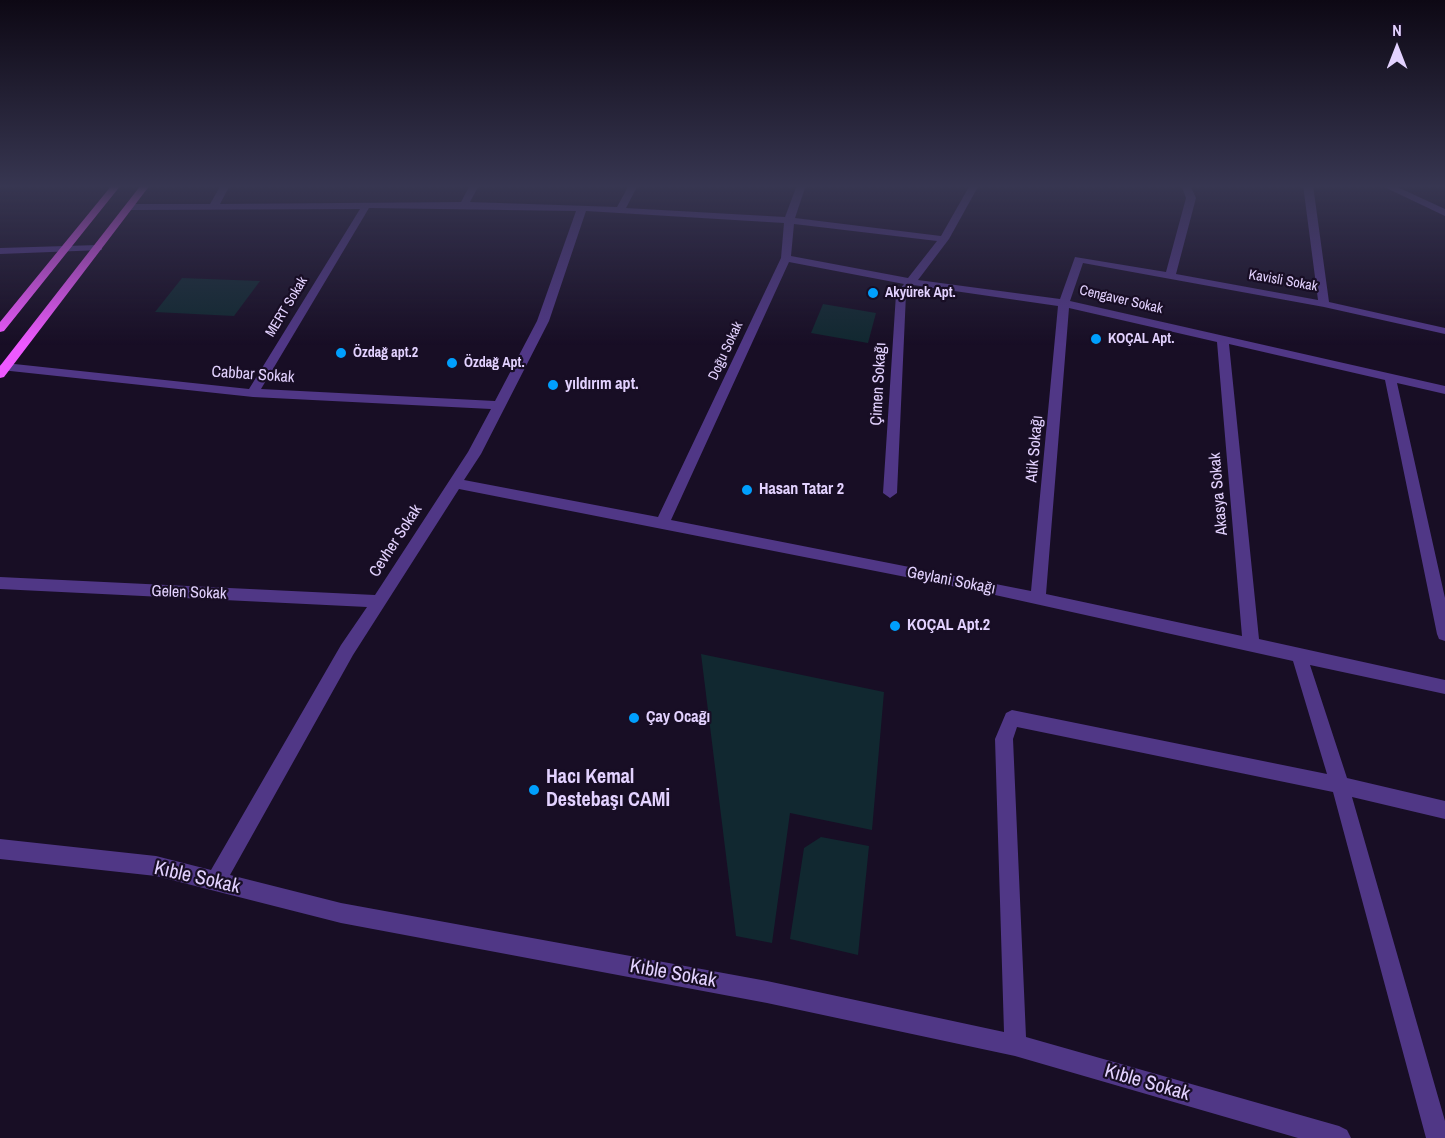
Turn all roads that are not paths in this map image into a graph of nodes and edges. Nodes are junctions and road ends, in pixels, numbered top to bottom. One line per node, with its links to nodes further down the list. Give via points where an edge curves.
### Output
1 (75, 238): 11 (main road)
2 (106, 238): 10 (main road)
3 (347, 238): 25 (street, MERT Sokak)
4 (572, 238): 26 (street, Cevher Sokak, via 543,321)
5 (788, 238): 13 (street, Doğu Sokak)
6 (937, 238): 9 (street)
7 (1180, 238): 15 (street)
8 (1315, 238): 18 (street)
9 (944, 239): 16 (street, Çimen Sokağı)
10 (98, 248): 11 (street); 22 (main road)
11 (66, 249): 12 (street); 19 (main road)
12 (0, 251)
13 (786, 258): 16 (street, Cengaver Sokak); 29 (street, Doğu Sokak)
14 (1079, 259): 15 (street, Kavisli Sokak); 17 (street, Atik Sokağı)
15 (1170, 276): 18 (street, Kavisli Sokak)
16 (912, 282): 17 (street, Cengaver Sokak); 28 (street, Çimen Sokağı, via 901,294)
17 (1064, 303): 21 (street, Cengaver Sokak); 31 (street, Atik Sokağı)
18 (1324, 304): 20 (street, Kavisli Sokak)
19 (0, 329)
20 (1445, 331)
21 (1223, 339): 23 (street, Cengaver Sokak); 34 (street, Akasya Sokak)
22 (3, 371): 25 (street, Cabbar Sokak)
23 (1390, 377): 24 (street, Cengaver Sokak); 33 (street)
24 (1445, 390)
25 (253, 393): 26 (street, Cabbar Sokak)
26 (499, 405): 27 (street, Cevher Sokak)
27 (455, 483): 29 (street, Geylani Sokağı); 32 (street, Cevher Sokak)
28 (890, 493)
29 (662, 524): 31 (street, Geylani Sokağı)
30 (0, 583): 32 (street, Gelen Sokak)
31 (1038, 599): 34 (street, Geylani Sokağı)
32 (378, 601): 40 (street, Cevher Sokak)
33 (1445, 634)
34 (1251, 645): 35 (street, Geylani Sokağı)
35 (1299, 655): 36 (street, Geylani Sokağı); 37 (street)
36 (1445, 687)
37 (1340, 785): 38 (street); 41 (street, via 1012,718 1004,739); 43 (street)
38 (1445, 810)
39 (0, 849): 40 (street, Kıble Sokak, via 156,866)
40 (216, 881): 41 (street, Kıble Sokak, via 341,913 766,992)
41 (1016, 1045): 42 (street, Kıble Sokak)
42 (1339, 1138)
43 (1438, 1138)

